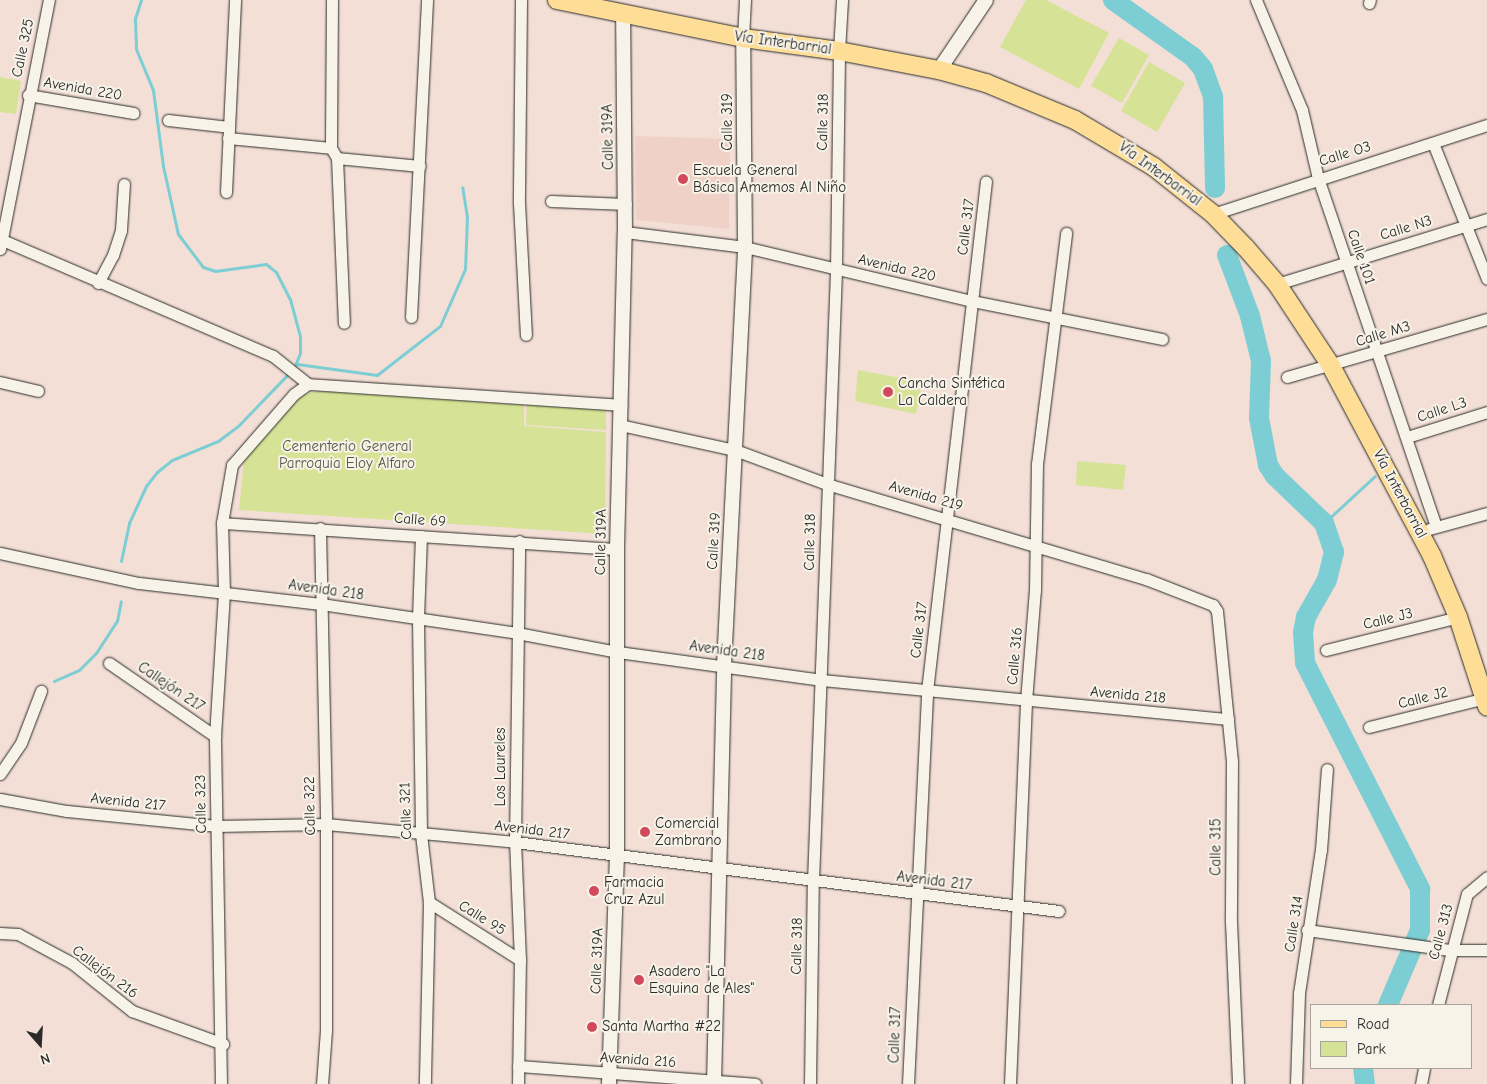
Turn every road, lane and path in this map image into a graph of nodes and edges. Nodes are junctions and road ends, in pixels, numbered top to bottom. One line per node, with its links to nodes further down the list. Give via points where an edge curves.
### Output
1 (49, 0): 15 (street, Calle 325)
2 (235, 0): 19 (street)
3 (332, 0): 21 (street)
4 (427, 0): 22 (street)
5 (520, 0): 46 (street, via 519,203)
6 (557, 0): 11 (main road, Vía Interbarrial)
7 (745, 0): 12 (street, Calle 319)
8 (842, 0): 13 (street, Calle 318)
9 (985, 0): 14 (street)
10 (1256, 0): 23 (street, Calle 101, via 1302,110)
11 (623, 7): 12 (main road, Vía Interbarrial); 28 (street, Calle 319A)
12 (744, 38): 13 (main road, Vía Interbarrial); 35 (street, Calle 319)
13 (839, 50): 14 (main road, Vía Interbarrial); 37 (street, Calle 318)
14 (939, 70): 29 (main road, Vía Interbarrial, via 986,83 1075,120 1154,167)
15 (28, 95): 16 (street, Avenida 220); 34 (street, Calle 325)
16 (133, 113)
17 (168, 120): 19 (street)
18 (1487, 125): 20 (street, Calle O3)
19 (228, 132): 21 (street); 26 (street)
20 (1433, 143): 23 (street, Calle O3); 31 (street)
21 (334, 153): 22 (street); 45 (street)
22 (420, 166): 43 (street)
23 (1318, 178): 29 (street, Calle O3); 36 (street, Calle 101)
24 (986, 181): 41 (street, Calle 317)
25 (124, 184): 39 (street, via 121,230)
26 (226, 192)
27 (551, 201): 28 (street)
28 (626, 204): 32 (street, Calle 319A)
29 (1213, 214): 40 (main road, Vía Interbarrial)
30 (1487, 219): 31 (street, Calle N3)
31 (1466, 226): 36 (street, Calle N3); 38 (street)
32 (626, 232): 35 (street, Avenida 220); 54 (street, Calle 319A)
33 (1066, 233): 42 (street, Calle 316)
34 (1, 242): 39 (street)
35 (745, 248): 37 (street, Avenida 220); 58 (street, Calle 319)
36 (1347, 262): 40 (street, Calle N3); 48 (street, Calle 101)
37 (836, 270): 41 (street, Avenida 220); 59 (street, Calle 318)
38 (1487, 279)
39 (98, 284): 51 (street, via 273,356)
40 (1277, 284): 49 (main road, Vía Interbarrial)
41 (972, 301): 42 (street, Avenida 220); 61 (street, Calle 317)
42 (1056, 316): 47 (street, Avenida 220); 67 (street, Calle 316, via 1037,464)
43 (412, 317)
44 (1487, 319): 48 (street, Calle M3)
45 (344, 323)
46 (526, 335)
47 (1162, 339)
48 (1378, 351): 49 (street, Calle M3); 57 (street, Calle 101)
49 (1331, 366): 50 (street, Calle M3); 64 (main road, Vía Interbarrial)
50 (1287, 377)
51 (304, 381): 54 (street); 62 (street, Calle 323, via 232,465)
52 (0, 382): 53 (street)
53 (38, 391)
54 (621, 405): 56 (street, Calle 319A)
55 (1487, 412): 57 (street, Calle L3)
56 (620, 425): 58 (street, Avenida 219); 68 (street, Calle 319A)
57 (1407, 437): 64 (street, Calle 101)
58 (734, 450): 59 (street, Avenida 219); 79 (street, Calle 319)
59 (827, 484): 61 (street, Avenida 219); 80 (street, Calle 318)
60 (1487, 513): 64 (street)
61 (948, 518): 67 (street, Avenida 219); 82 (street, Calle 317)
62 (222, 523): 63 (street, Calle 69); 70 (street, Calle 323)
63 (320, 528): 65 (street, Calle 69); 71 (street, Calle 322)
64 (1428, 529): 73 (main road, Vía Interbarrial)
65 (421, 536): 66 (street, Calle 69); 74 (street, Calle 321)
66 (519, 541): 68 (street, Calle 69); 75 (street, Los Laureles)
67 (1035, 544): 72 (street, Avenida 219, via 1195,596 1209,602); 83 (street, Calle 316, via 1035,590)
68 (617, 549): 77 (street, Calle 319A)
69 (0, 553): 70 (street, Avenida 218, via 94,576)
70 (224, 593): 71 (street, Avenida 218); 87 (street, Calle 323)
71 (321, 604): 74 (street, Avenida 218); 91 (street, Calle 322)
72 (1217, 611): 85 (street, Calle 315)
73 (1458, 617): 76 (street, Calle J3); 84 (main road, Vía Interbarrial)
74 (418, 619): 75 (street, Avenida 218); 93 (street, Calle 321)
75 (517, 633): 77 (street, Avenida 218); 94 (street, Los Laureles)
76 (1326, 650)
77 (618, 652): 79 (street, Avenida 218); 95 (street, Calle 319A)
78 (109, 664): 87 (street, Callejón 217)
79 (724, 665): 80 (street, Avenida 218); 96 (street, Calle 319)
80 (822, 680): 82 (street, Avenida 218); 98 (street, Calle 318)
81 (41, 690): 89 (street, via 21,743)
82 (927, 691): 83 (street, Avenida 218); 99 (street, Calle 317)
83 (1026, 701): 85 (street, Avenida 218); 101 (street, Calle 316)
84 (1486, 702): 86 (street, Calle J2)
85 (1228, 719): 122 (street, Calle 315)
86 (1369, 727)
87 (215, 736): 92 (street, Calle 323)
88 (1327, 769): 103 (street, Calle 314, via 1321,850)
89 (0, 774)
90 (0, 799): 92 (street, Avenida 217, via 67,810)
91 (326, 824): 92 (street, Avenida 217); 93 (street, Avenida 217); 115 (street, Calle 322, via 326,1030)
92 (216, 826): 109 (street, Calle 323)
93 (421, 834): 94 (street, Avenida 217); 100 (street, Calle 321)
94 (515, 842): 95 (street, Avenida 217); 107 (street, Los Laureles)
95 (617, 857): 96 (street, Avenida 217); 112 (street, Calle 319A)
96 (718, 870): 98 (street, Avenida 217); 113 (street, Calle 319)
97 (1487, 877): 105 (street, Calle 313, via 1467,894)
98 (813, 881): 99 (street, Avenida 217); 119 (street, Calle 318)
99 (915, 894): 101 (street, Avenida 217); 120 (street, Calle 317)
100 (429, 902): 107 (street, Calle 95); 116 (street, Calle 321)
101 (1018, 907): 102 (street, Avenida 217); 121 (street, Calle 316)
102 (1059, 911)
103 (1307, 930): 105 (street); 123 (street, Calle 314, via 1299,993)
104 (0, 933): 109 (street, Callejón 216, via 18,934 72,963 132,1011)
105 (1450, 950): 106 (street); 108 (street, Calle 313)
106 (1487, 950)
107 (520, 960): 110 (street, Los Laureles)
108 (1438, 1004)
109 (222, 1044): 114 (street, Calle 323)
110 (518, 1066): 112 (street, Avenida 216); 117 (street, Los Laureles)
111 (1424, 1069): 124 (street)
112 (609, 1079): 113 (street, Avenida 216)
113 (714, 1083): 118 (street, Avenida 216)
114 (221, 1084)
115 (322, 1084)
116 (426, 1084)
117 (518, 1084)
118 (755, 1084)
119 (810, 1084)
120 (908, 1084)
121 (1010, 1084)
122 (1238, 1084)
123 (1296, 1084)
124 (1421, 1084)

